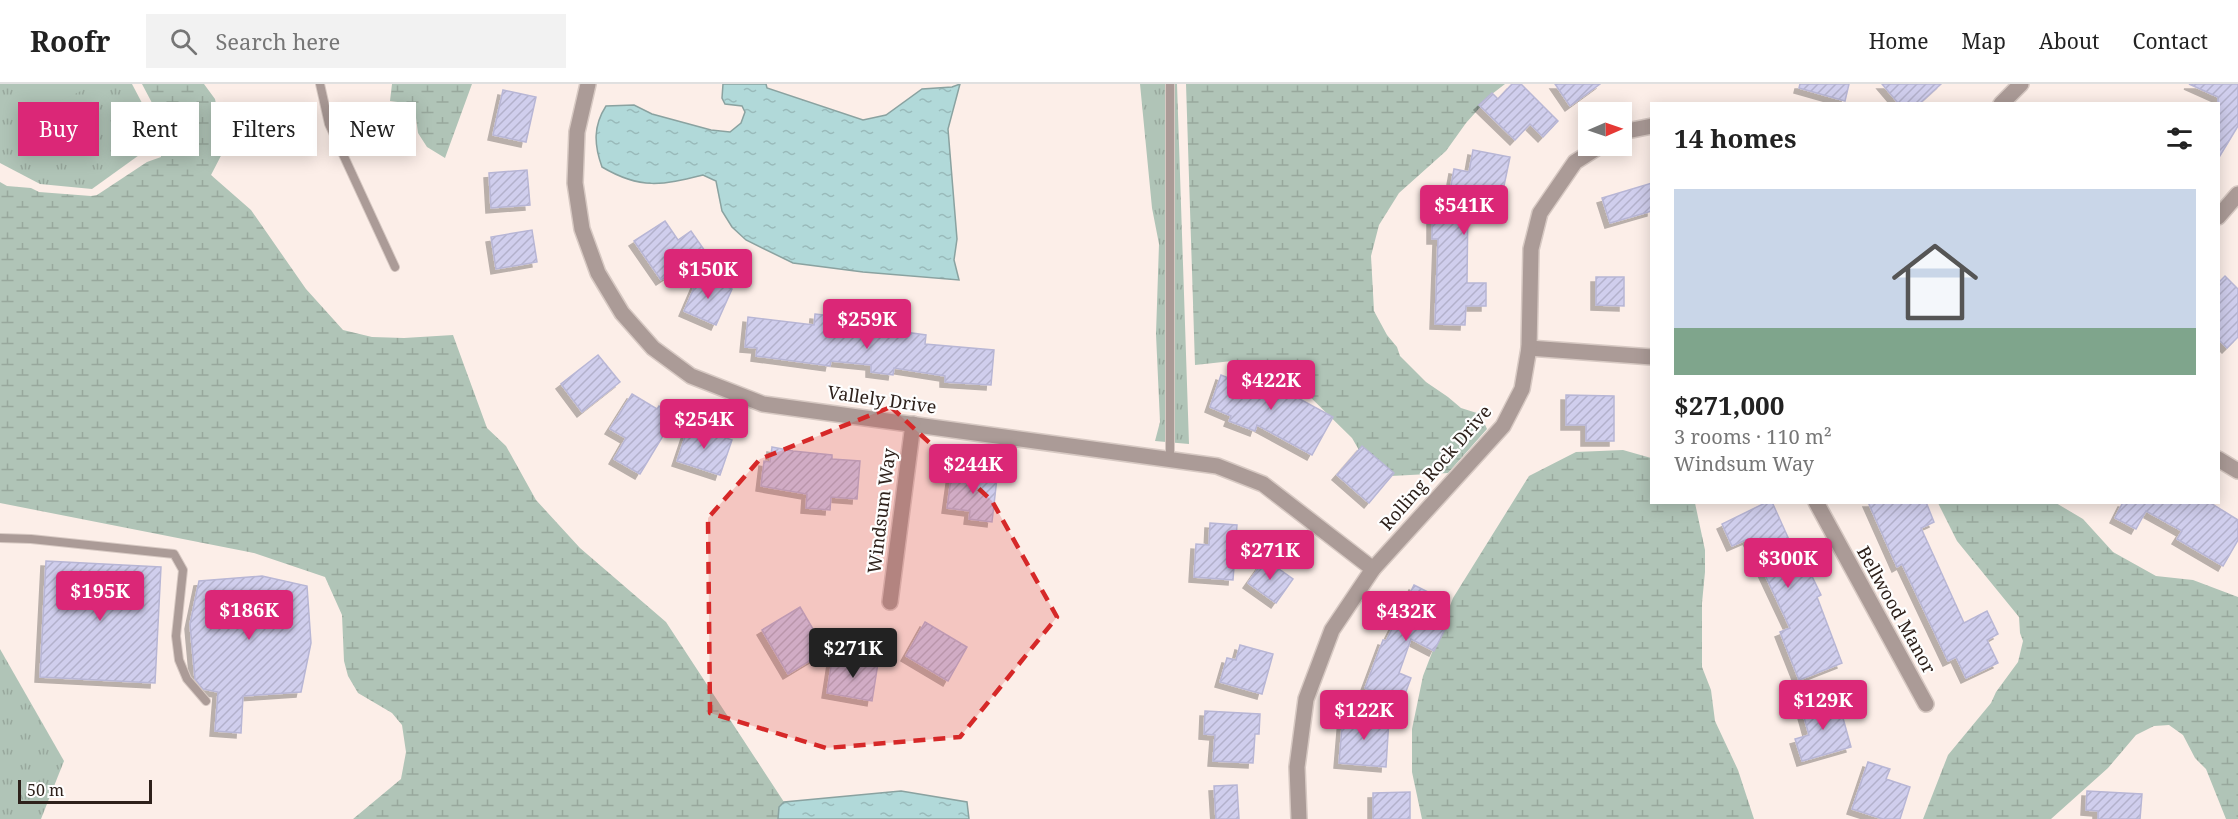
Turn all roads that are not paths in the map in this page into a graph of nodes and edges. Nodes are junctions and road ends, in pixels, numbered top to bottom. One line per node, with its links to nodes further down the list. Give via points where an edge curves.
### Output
1 (320, 84): 11 (lane, via 329,124)
2 (588, 84): 14 (street, Vallely Drive, via 577,132 575,183 582,229 598,273 622,313 653,348 691,375 763,404)
3 (1170, 84): 15 (lane)
4 (2021, 84): 5 (street)
5 (2003, 102)
6 (1650, 126): 7 (street)
7 (1632, 130)
8 (1584, 156): 12 (street, Rolling Rock Drive, via 1575,162 1540,213 1531,249)
9 (2238, 194): 10 (street)
10 (2220, 215)
11 (395, 267)
12 (1529, 348): 13 (street); 20 (street, Rolling Rock Drive, via 1522,389 1503,426)
13 (1650, 357)
14 (913, 424): 15 (street, Vallely Drive); 21 (street, Windsum Way)
15 (1170, 460): 20 (street, Vallely Drive, via 1217,466 1263,484)
16 (2220, 460): 17 (street)
17 (2238, 471)
18 (1817, 504): 23 (street, Bellwood Manor)
19 (0, 538): 22 (lane, via 174,554 183,570 176,636 179,660 187,679)
20 (1373, 569): 24 (street, Rolling Rock Drive, via 1332,630 1306,699 1297,767)
21 (890, 602)
22 (206, 701)
23 (1926, 704)
24 (1299, 819)

